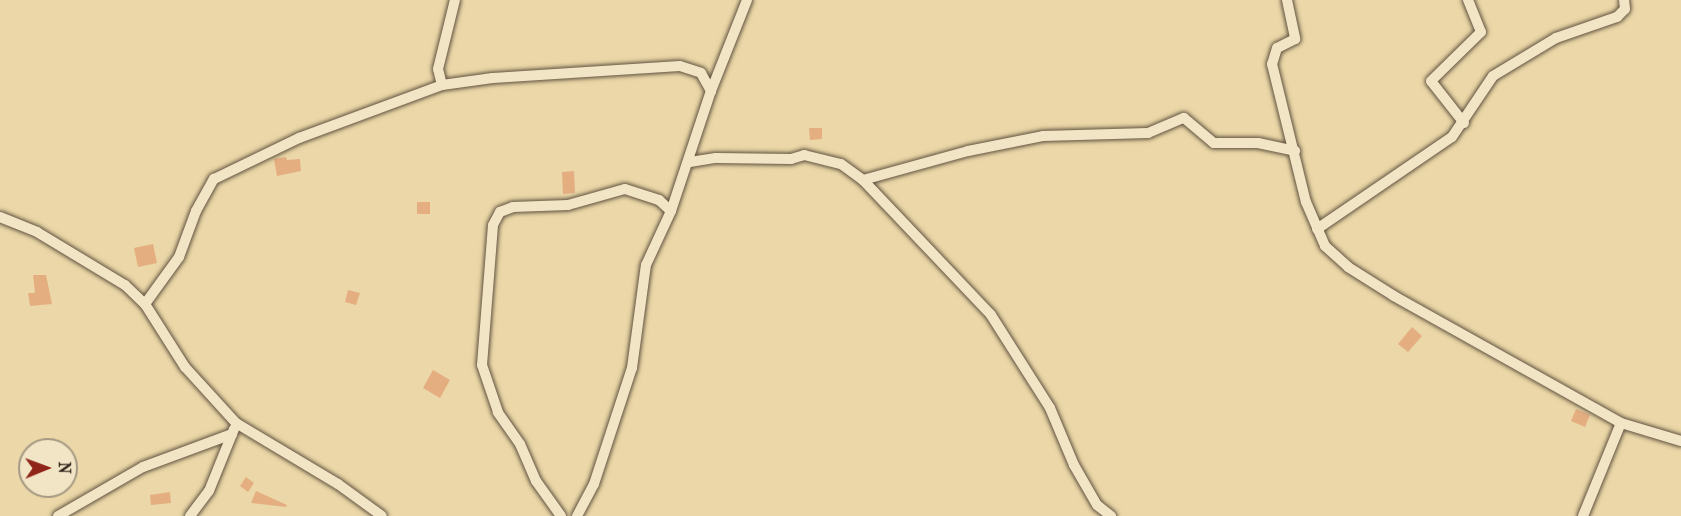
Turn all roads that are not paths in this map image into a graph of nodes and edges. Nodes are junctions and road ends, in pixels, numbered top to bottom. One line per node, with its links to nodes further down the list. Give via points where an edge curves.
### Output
1 (455, 0): 6 (street, via 438,69)
2 (747, 0): 7 (street)
3 (1287, 0): 9 (street, via 1295,39 1277,48 1272,64)
4 (1468, 0): 8 (street, via 1481,32 1431,81)
5 (1624, 0): 8 (street, via 1625,9 1617,17 1556,38 1493,76)
6 (442, 85): 7 (street, via 680,66 701,72); 15 (street, via 299,138 214,179 196,211 179,256)
7 (711, 92): 10 (street)
8 (1464, 123): 14 (street, via 1452,137 1411,167)
9 (1295, 151): 11 (street, via 1258,143 1214,143 1184,118 1148,133 1043,136 968,151); 14 (street, via 1306,202)
10 (690, 162): 11 (street, via 716,158 791,159 804,155 841,164); 12 (street)
11 (863, 180): 24 (street, via 991,315 1050,408 1074,465 1097,505)
12 (671, 211): 22 (street, via 659,200 625,189 568,205 513,207 500,212 493,225 482,365 498,412 520,444 536,481); 23 (street, via 646,265 632,368 594,484)
13 (0, 217): 15 (street, via 38,232 124,285)
14 (1317, 229): 16 (street, via 1326,246 1348,267)
15 (145, 303): 17 (street, via 186,368)
16 (1622, 423): 18 (street); 25 (street)
17 (234, 429): 19 (street, via 143,467); 20 (street, via 209,491); 21 (street, via 338,484)
18 (1681, 441)
19 (58, 516)
20 (190, 516)
21 (382, 516)
22 (561, 516)
23 (577, 516)
24 (1111, 516)
25 (1583, 516)

